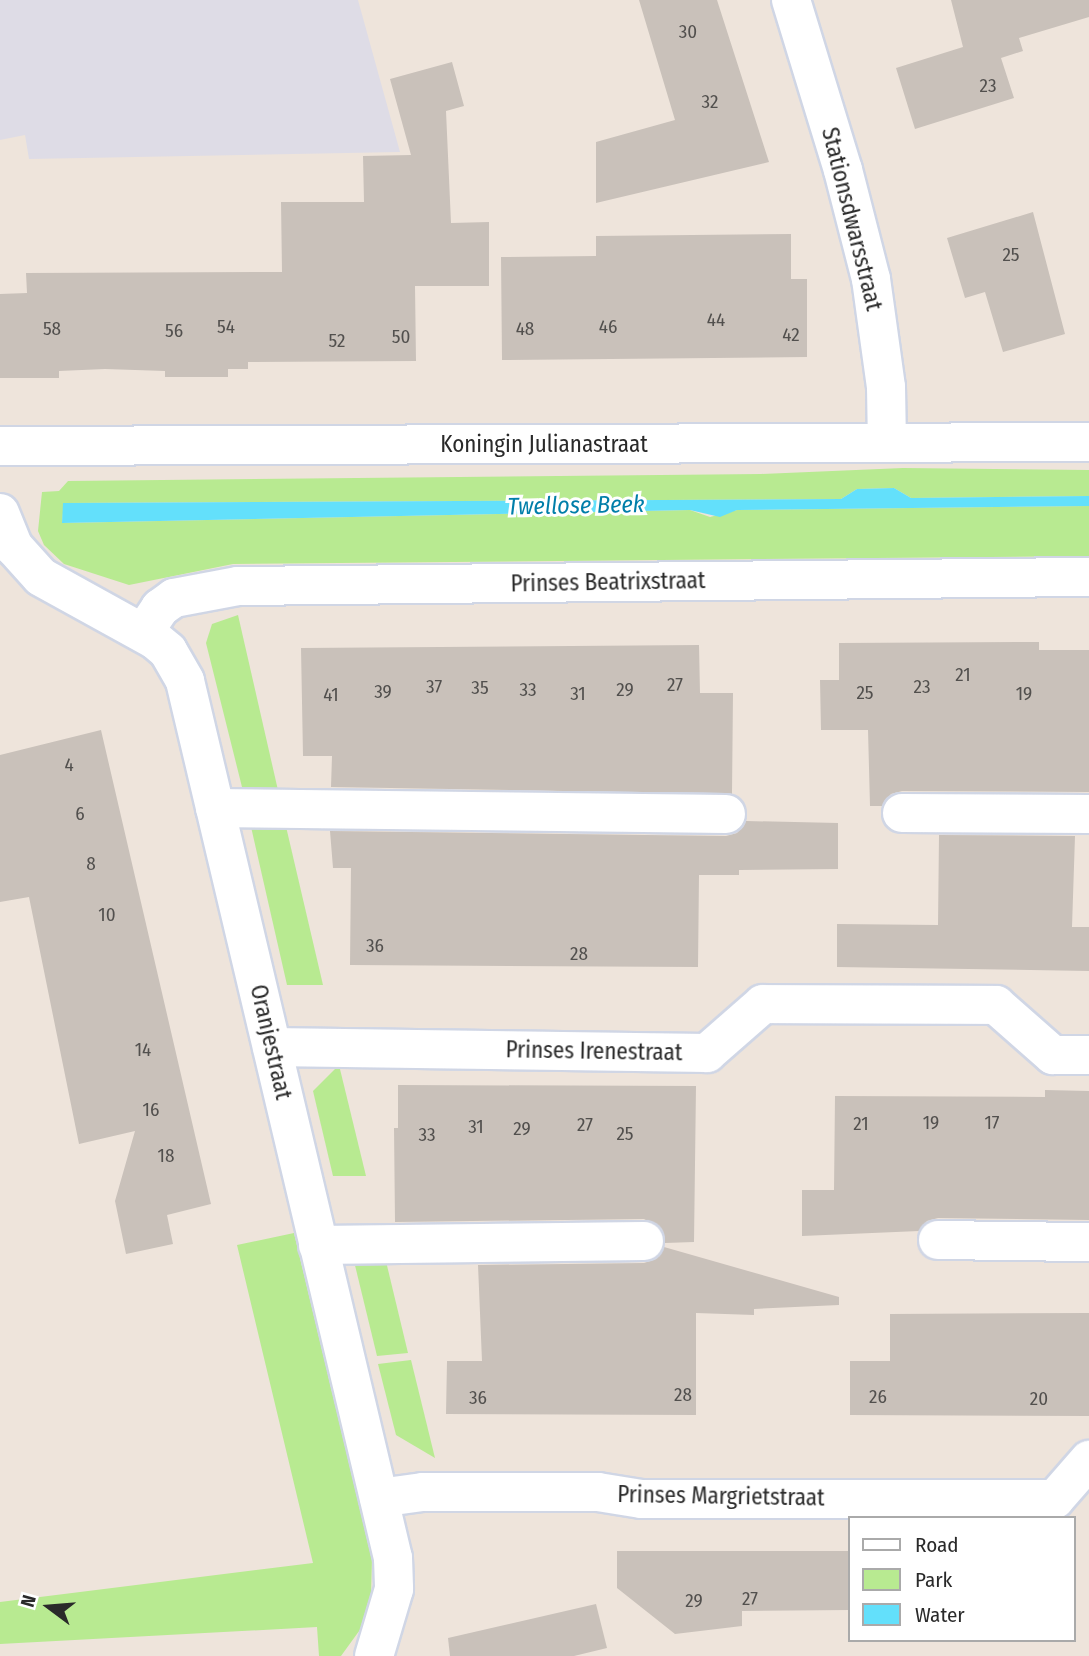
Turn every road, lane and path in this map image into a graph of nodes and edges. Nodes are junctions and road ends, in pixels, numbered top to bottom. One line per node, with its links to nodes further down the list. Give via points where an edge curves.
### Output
1 (790, 0): 2 (street, Stationsdwarsstraat, via 861,235 886,387)
2 (887, 442): 3 (street, Koningin Julianastraat); 4 (street, Koningin Julianastraat)
3 (1089, 442)
4 (0, 446)
5 (0, 513): 7 (street, Oranjestraat, via 14,547 41,577 78,601)
6 (1089, 578): 7 (street, Prinses Beatrixstraat, via 238,586 174,598 160,608)
7 (144, 632): 8 (street, Oranjestraat, via 168,651 185,681)
8 (215, 808): 10 (street); 12 (street, Oranjestraat)
9 (902, 813): 11 (street)
10 (726, 814)
11 (1089, 814)
12 (272, 1047): 13 (street, Prinses Irenestraat, via 707,1053 762,1004 996,1005 1054,1055); 17 (street, Oranjestraat)
13 (1089, 1055)
14 (938, 1240): 16 (street)
15 (644, 1241): 17 (street)
16 (1089, 1242)
17 (318, 1245): 19 (street, Oranjestraat)
18 (1089, 1460): 19 (street, Prinses Margrietstraat, via 1055,1499 641,1499 598,1492 423,1492)
19 (379, 1497): 20 (street, Oranjestraat, via 396,1575)
20 (374, 1656)

